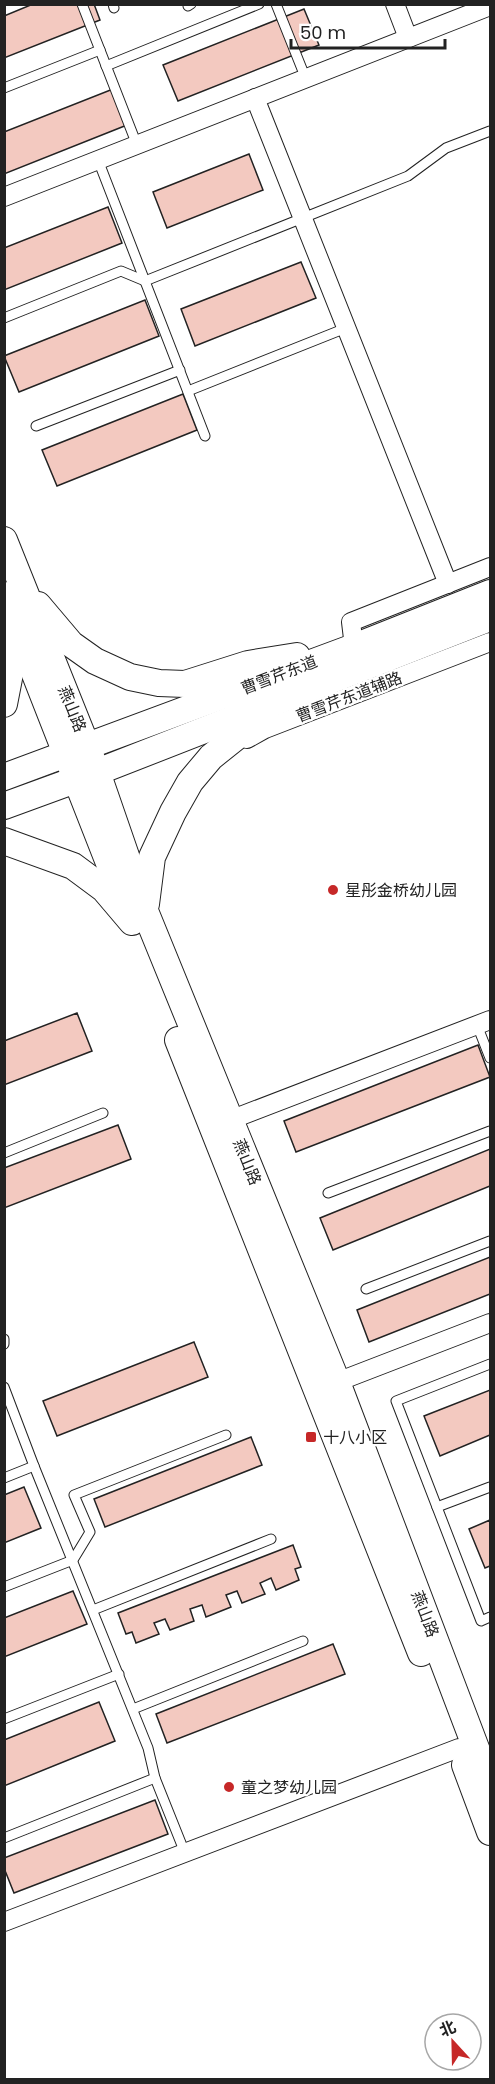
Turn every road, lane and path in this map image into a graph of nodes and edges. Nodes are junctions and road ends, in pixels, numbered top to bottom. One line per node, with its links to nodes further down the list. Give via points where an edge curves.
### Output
1 (82, 4): 7 (lane)
2 (259, 4): 8 (lane)
3 (276, 4): 9 (lane)
4 (395, 4): 6 (street)
5 (490, 6): 6 (street)
6 (408, 38): 9 (street)
7 (100, 50): 8 (lane); 10 (lane)
8 (106, 66): 13 (lane)
9 (306, 79): 11 (street)
10 (4, 88)
11 (255, 98): 13 (street); 16 (street)
12 (490, 131): 16 (lane, via 446,148 408,176)
13 (137, 145): 14 (street)
14 (98, 160): 15 (street); 17 (lane)
15 (4, 197)
16 (303, 219): 17 (lane); 19 (street)
17 (145, 281): 18 (lane, via 121,271); 20 (lane)
18 (4, 318)
19 (346, 328): 21 (lane); 26 (street)
20 (180, 370): 21 (lane); 22 (lane)
21 (188, 391): 23 (lane)
22 (36, 426)
23 (205, 436)
24 (4, 540): 27 (main road, 燕山路)
25 (490, 567): 26 (street)
26 (448, 584): 30 (street)
27 (10, 591): 30 (main road, via 95,662 130,677 159,683 185,684); 33 (main road, via 12,663); 34 (main road, 燕山路)
28 (490, 593): 30 (main road, 曹雪芹东道)
29 (490, 618): 32 (main road, 曹雪芹东道)
30 (352, 635): 34 (main road, 曹雪芹东道)
31 (490, 645): 35 (street, 曹雪芹东道辅路, via 265,729)
32 (283, 698): 35 (main road); 36 (main road, 曹雪芹东道)
33 (4, 704)
34 (76, 750): 36 (main road, 燕山路); 37 (main road, 曹雪芹东道)
35 (211, 757): 40 (main road, via 190,782 152,857)
36 (87, 776): 38 (main road, 曹雪芹东道); 40 (main road, 燕山路)
37 (4, 777)
38 (4, 806)
39 (4, 841): 40 (main road, via 73,866)
40 (138, 916): 44 (main road, 燕山路); 68 (main road, 燕山路)
41 (484, 1022): 42 (lane); 44 (street)
42 (490, 1058)
43 (103, 1113): 46 (lane)
44 (230, 1120): 52 (main road, 燕山路)
45 (490, 1131): 47 (lane)
46 (4, 1154)
47 (328, 1193)
48 (490, 1241): 49 (lane)
49 (366, 1289)
50 (490, 1323): 52 (street)
51 (490, 1364): 58 (lane, via 396,1401)
52 (337, 1383): 70 (main road, 燕山路)
53 (4, 1387): 55 (lane)
54 (226, 1435): 60 (lane, via 74,1495 90,1532)
55 (34, 1466): 56 (lane); 60 (lane)
56 (4, 1478)
57 (490, 1487): 58 (lane)
58 (437, 1507): 63 (lane, via 482,1621)
59 (271, 1539): 62 (lane)
60 (73, 1560): 61 (lane); 62 (lane)
61 (4, 1587)
62 (93, 1610): 65 (lane)
63 (490, 1617)
64 (303, 1641): 66 (lane)
65 (119, 1674): 66 (lane); 67 (lane)
66 (133, 1709): 69 (lane)
67 (4, 1719)
68 (459, 1748): 71 (main road, 燕山路); 73 (street)
69 (155, 1778): 72 (lane); 73 (lane)
70 (490, 1785)
71 (490, 1832)
72 (4, 1838)
73 (185, 1853): 74 (street)
74 (4, 1922)

